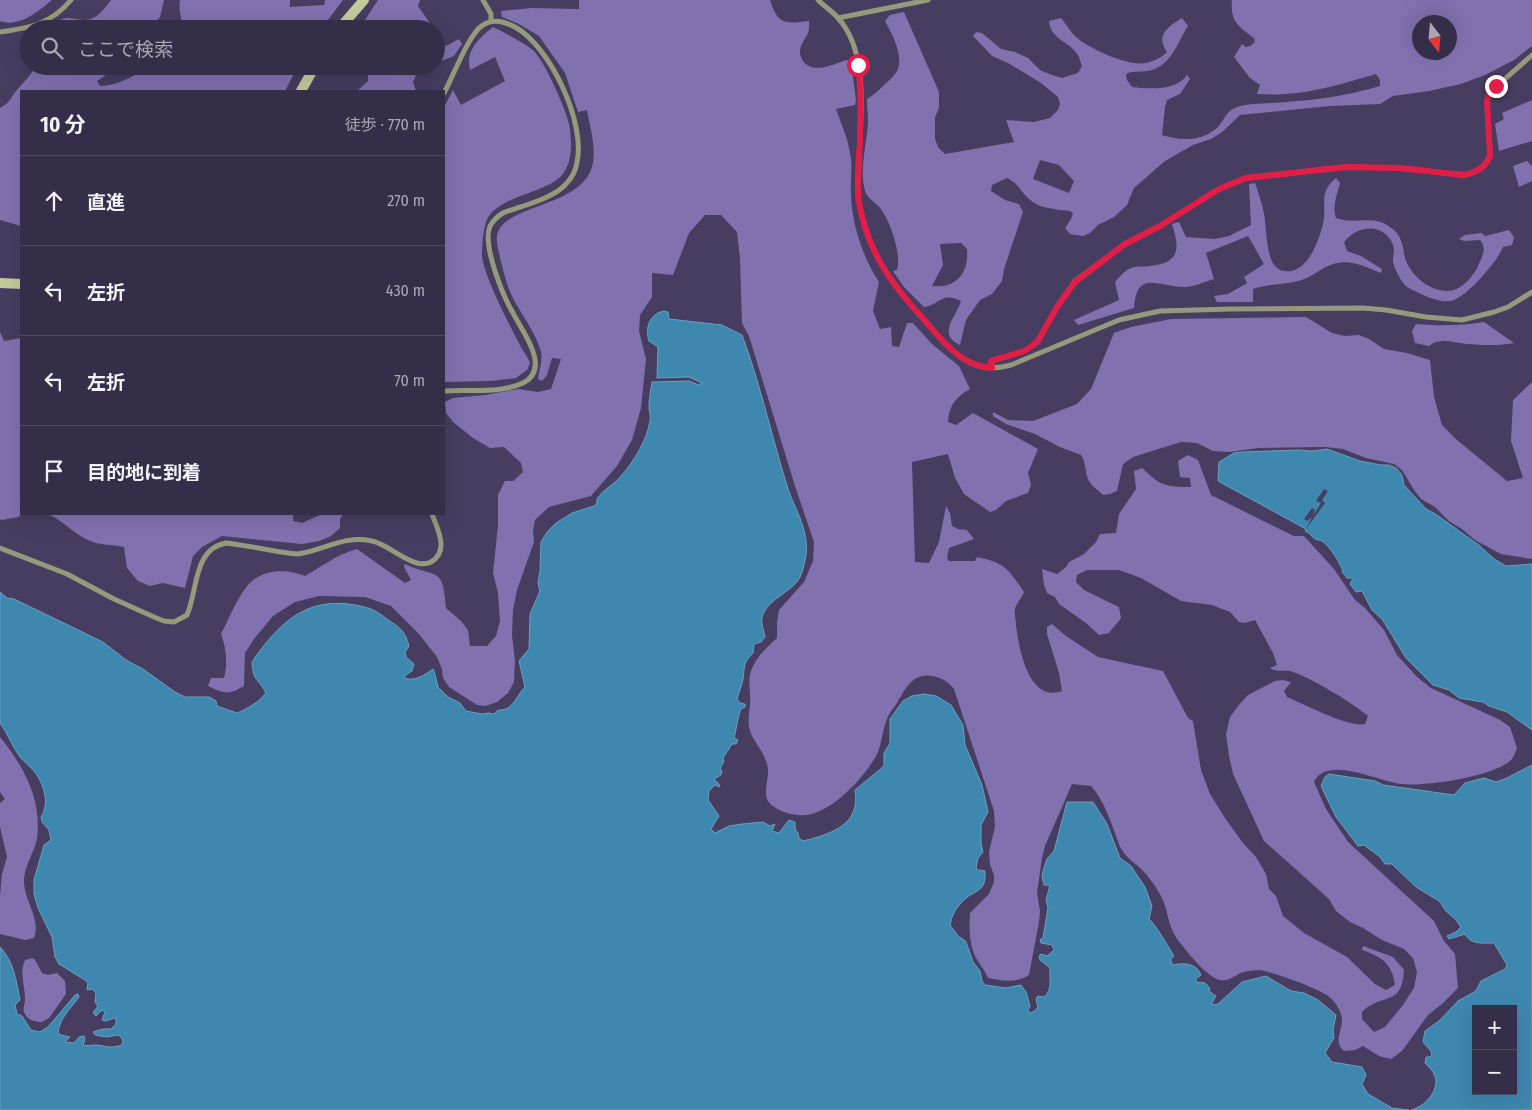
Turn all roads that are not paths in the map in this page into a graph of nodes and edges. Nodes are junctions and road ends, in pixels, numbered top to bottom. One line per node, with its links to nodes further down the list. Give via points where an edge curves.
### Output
1 (71, 0): 7 (street)
2 (364, 0): 8 (main road)
3 (482, 0): 9 (street, via 491,14)
4 (818, 0): 6 (street)
5 (928, 0): 6 (street)
6 (838, 18): 19 (street, via 857,56 860,74 859,201 880,264 895,286 956,355 972,364)
7 (46, 20)
8 (347, 20)
9 (491, 21): 15 (street, via 477,29); 20 (street, via 506,22 532,39 553,67 574,121 578,156 572,177 558,192 503,213 490,226 489,248 496,274 512,312 532,345 535,358 532,375 524,382 495,389)
10 (20, 29): 11 (street)
11 (0, 32)
12 (1532, 55): 19 (street, via 1490,93 1487,101 1490,156 1473,173 1346,167 1254,176 1219,189 1125,244 1075,282 1038,341 1024,351 991,361)
13 (310, 75): 14 (main road)
14 (302, 90)
15 (445, 91)
16 (0, 283): 17 (main road)
17 (20, 284)
18 (1532, 292): 19 (street, via 1494,312 1462,320 1363,308 1160,311 1119,320 1011,365)
19 (992, 368)
20 (445, 391)
21 (432, 515): 22 (street, via 442,547 439,555 424,564 404,558 374,541 359,539 342,540 295,554 217,544 204,555 187,615 174,622 154,618 67,574)
22 (0, 548)

